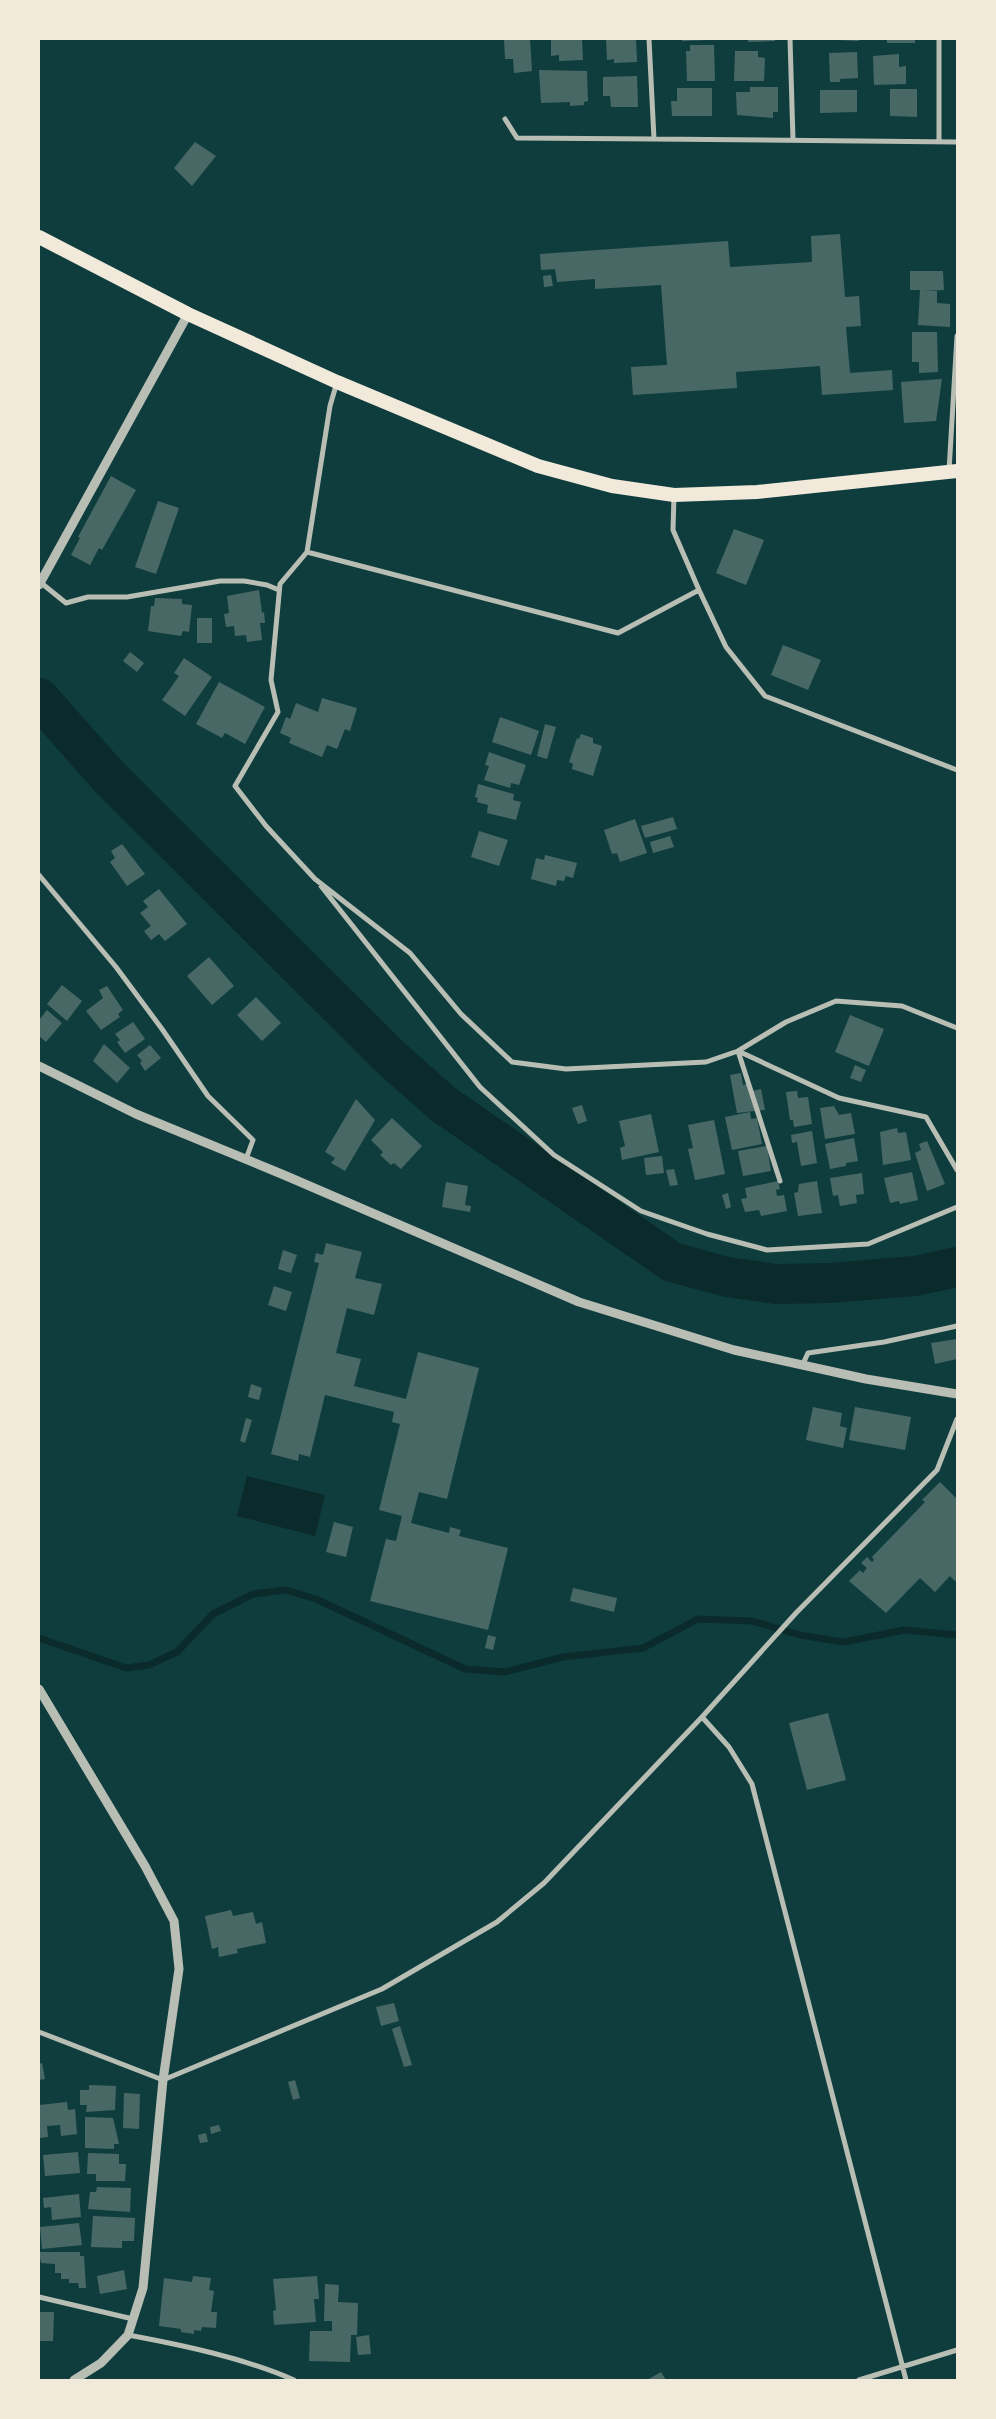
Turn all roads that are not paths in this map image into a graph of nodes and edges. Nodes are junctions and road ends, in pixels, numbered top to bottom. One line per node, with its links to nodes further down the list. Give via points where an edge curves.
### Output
1 (649, 39): 5 (street)
2 (790, 39): 6 (street)
3 (939, 39): 7 (street)
4 (505, 119): 5 (street, via 517,138)
5 (654, 138): 6 (street)
6 (793, 140): 7 (street)
7 (938, 142): 8 (street)
8 (957, 142)
9 (39, 237): 10 (highway)
10 (188, 314): 13 (highway); 17 (street)
11 (957, 336): 12 (street)
12 (956, 370): 14 (street)
13 (337, 382): 15 (highway, via 538,466 612,486); 16 (street, via 330,406)
14 (953, 471): 15 (highway, via 757,492)
15 (674, 495): 19 (street, via 673,530)
16 (308, 552): 18 (street, via 280,584); 19 (street, via 618,633)
17 (40, 579): 18 (street, via 66,603 88,597 127,597 220,581 244,581)
18 (279, 590): 22 (street, via 271,680 278,712 236,786 266,826)
19 (699, 590): 20 (street, via 726,647 765,696)
20 (957, 770)
21 (39, 875): 26 (street, via 116,967 208,1096 253,1140)
22 (315, 879): 24 (street, via 410,953 462,1014 512,1062 566,1069 706,1062); 29 (street, via 480,1087 554,1155 641,1211 767,1250 868,1244)
23 (957, 1028): 24 (street, via 902,1006 836,1001 786,1022)
24 (738, 1051): 27 (street, via 839,1098 926,1117); 28 (street)
25 (39, 1066): 26 (street, via 136,1114)
26 (246, 1159): 31 (street, via 580,1302 734,1350)
27 (957, 1170)
28 (780, 1181)
29 (957, 1207)
30 (957, 1326): 31 (street, via 884,1342 808,1353)
31 (802, 1366): 32 (street)
32 (957, 1394)
33 (957, 1419): 35 (street, via 937,1470 796,1613)
34 (39, 1689): 37 (street, via 174,1921 179,1969)
35 (702, 1717): 37 (street, via 544,1884 497,1922 382,1989); 42 (street, via 729,1747 752,1784)
36 (39, 2032): 37 (street)
37 (163, 2080): 39 (street, via 144,2288)
38 (39, 2297): 39 (street)
39 (133, 2319): 40 (street)
40 (128, 2335): 43 (street, via 101,2363); 44 (street, via 214,2355)
41 (957, 2350): 42 (street)
42 (903, 2366): 45 (street); 46 (street)
43 (74, 2380)
44 (294, 2380)
45 (859, 2380)
46 (906, 2380)

